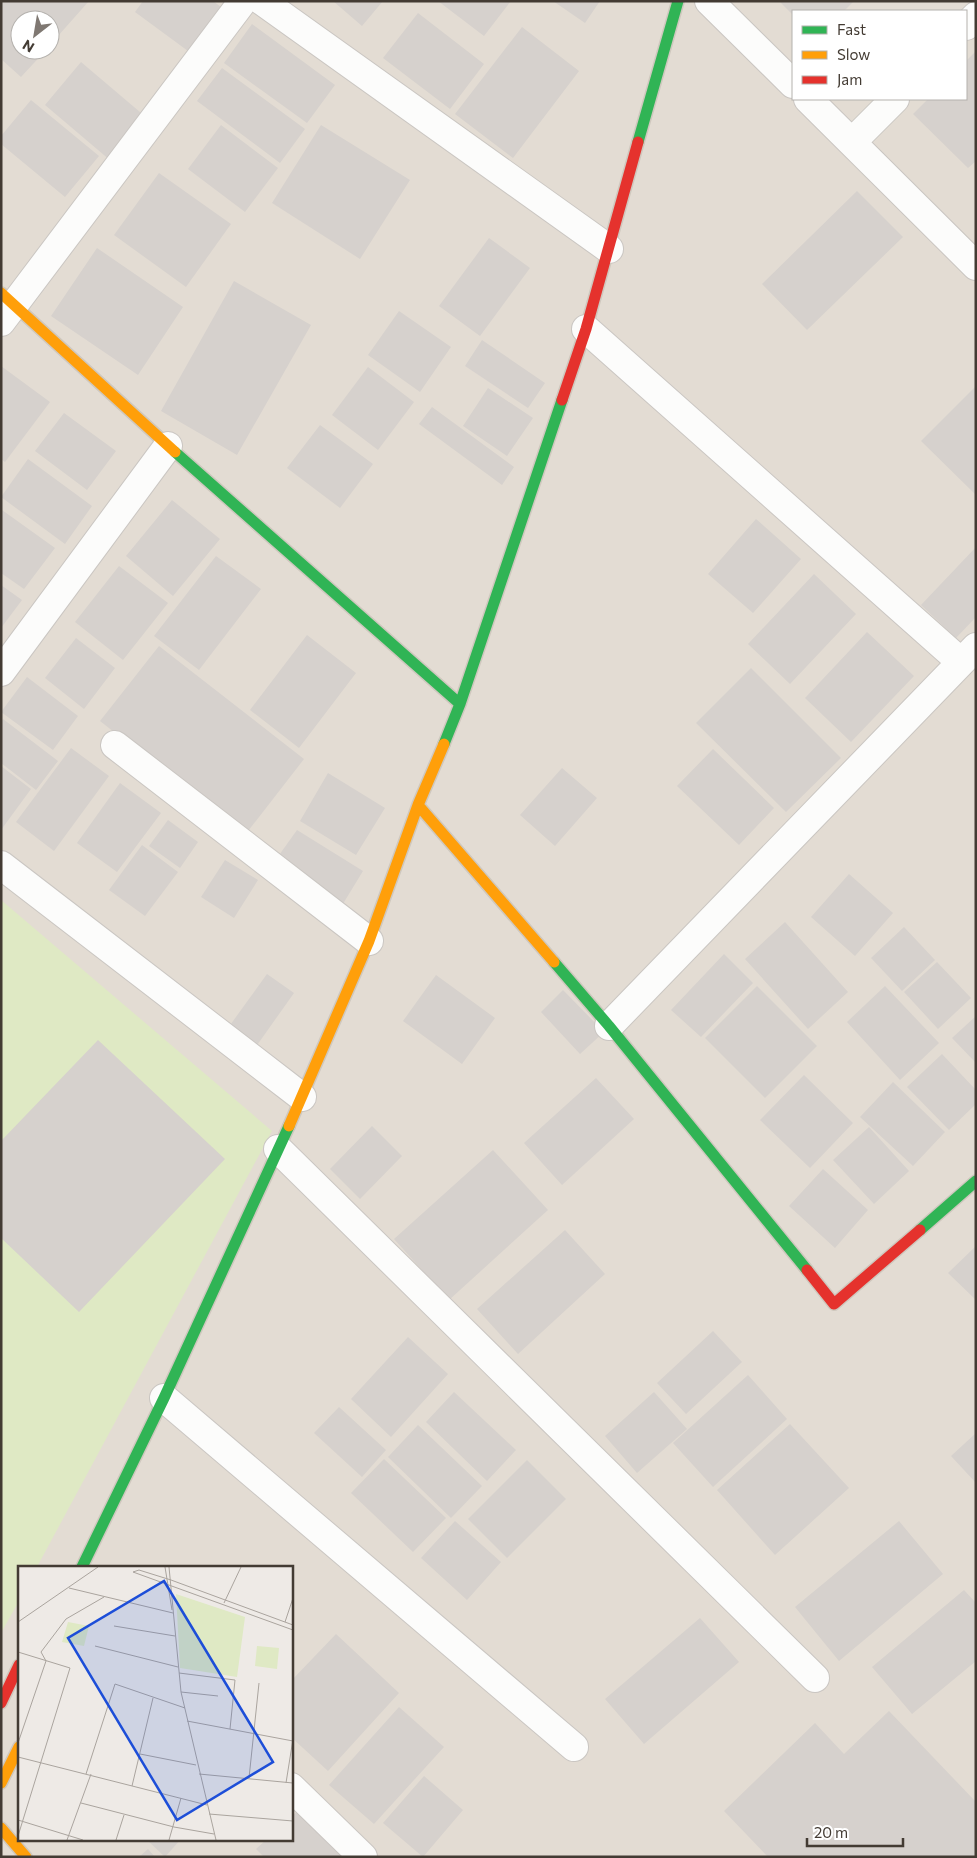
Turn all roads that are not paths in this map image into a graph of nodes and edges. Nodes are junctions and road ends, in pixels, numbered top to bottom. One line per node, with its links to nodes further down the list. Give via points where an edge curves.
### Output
1 (243, 1): 13 (street)
2 (262, 1): 11 (street)
3 (678, 1): 11 (street)
4 (709, 1): 7 (street)
5 (976, 16): 6 (street)
6 (967, 25)
7 (792, 83)
8 (809, 100): 10 (street)
9 (894, 100): 10 (street)
10 (852, 142): 12 (street)
11 (609, 249): 14 (street)
12 (976, 266)
13 (6, 307): 15 (street)
14 (586, 329): 16 (street); 18 (street)
15 (168, 446): 17 (street); 18 (street)
16 (968, 654): 23 (street)
17 (1, 672)
18 (460, 704): 20 (street)
19 (115, 746): 22 (street)
20 (418, 805): 22 (street); 23 (street)
21 (1, 865): 24 (street)
22 (369, 941): 24 (street)
23 (609, 1026): 26 (street, via 834,1304)
24 (302, 1098): 25 (street)
25 (278, 1149): 27 (street); 30 (street)
26 (976, 1181)
27 (164, 1398): 28 (street); 33 (street)
28 (82, 1566)
29 (18, 1666): 31 (street)
30 (815, 1678)
31 (5, 1690): 32 (street)
32 (1, 1703)
33 (574, 1747)
34 (18, 1749): 35 (street)
35 (1, 1783)
36 (292, 1788): 39 (street)
37 (1, 1828): 38 (street)
38 (26, 1857)
39 (362, 1857)

